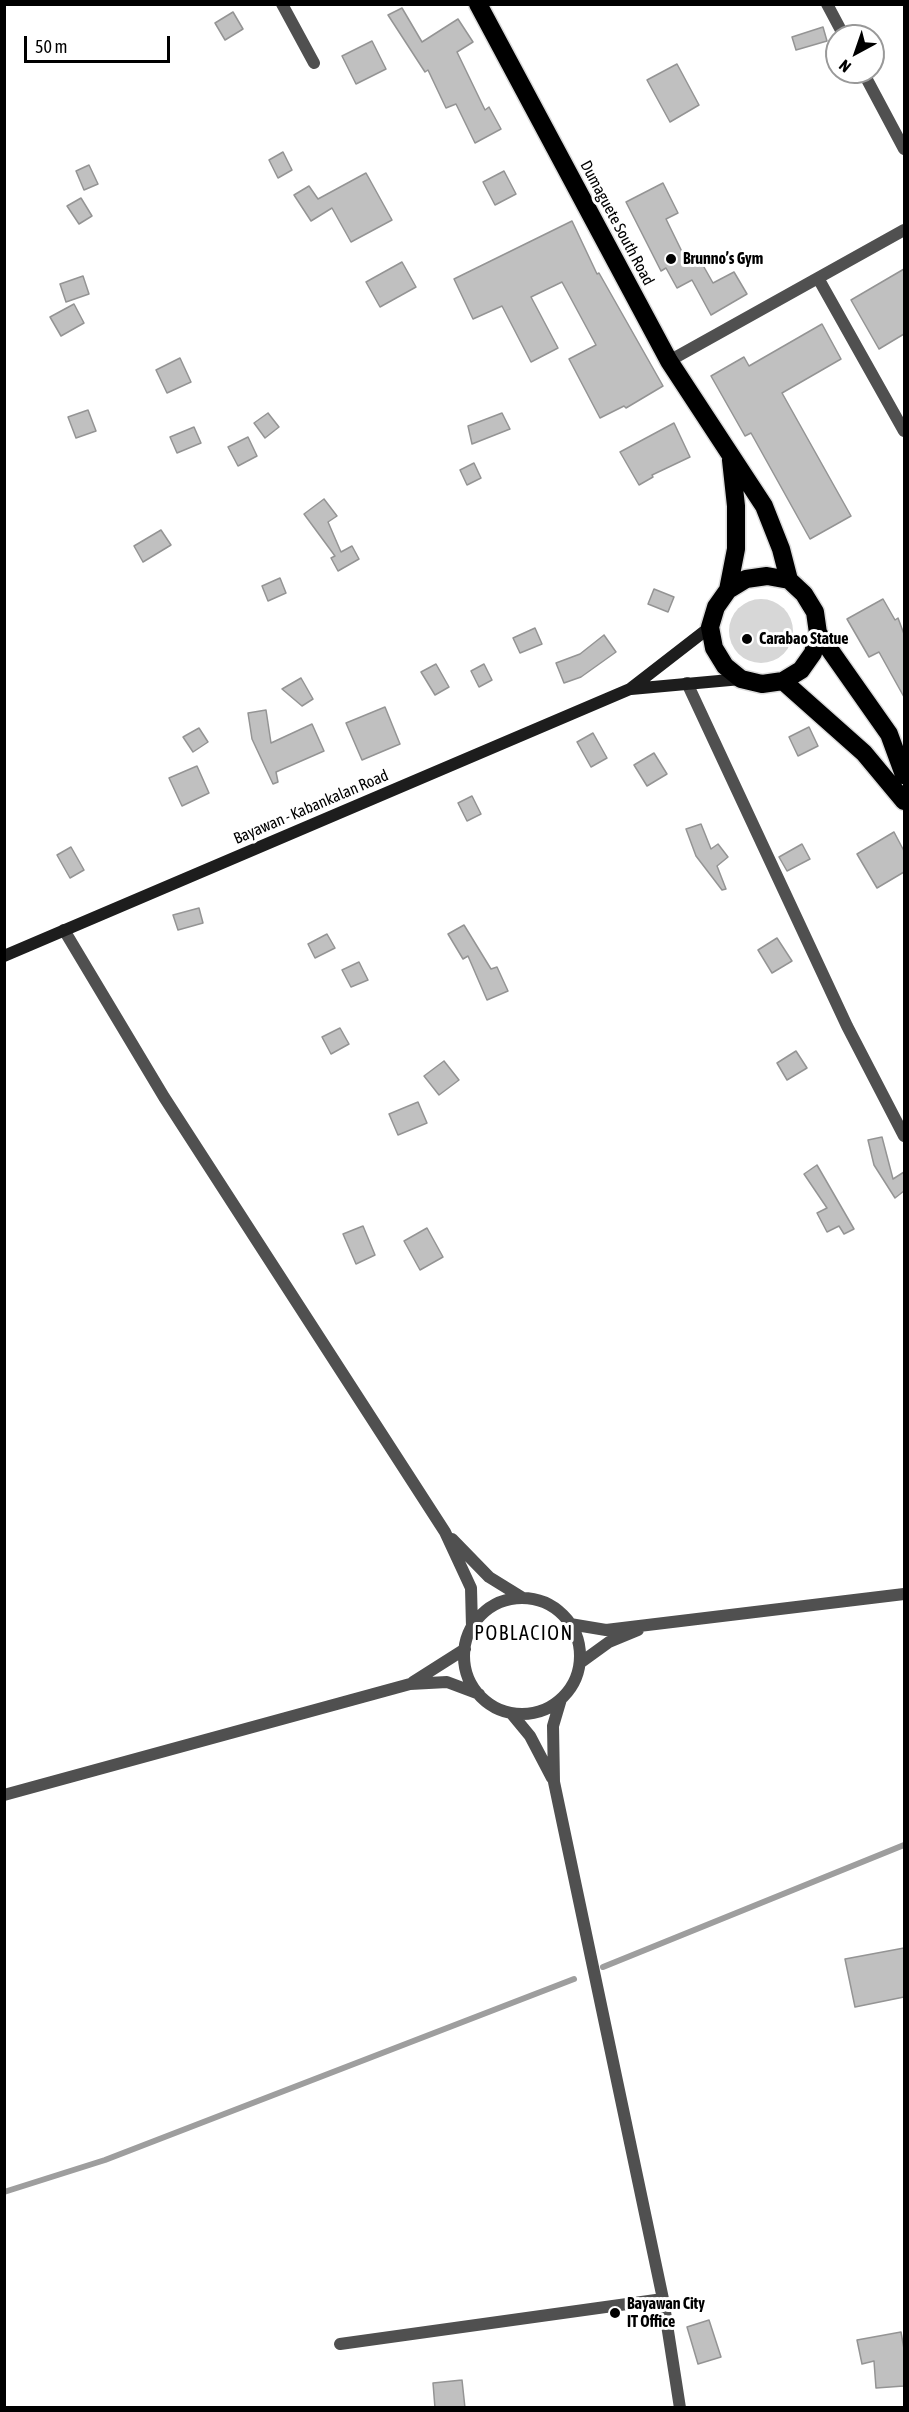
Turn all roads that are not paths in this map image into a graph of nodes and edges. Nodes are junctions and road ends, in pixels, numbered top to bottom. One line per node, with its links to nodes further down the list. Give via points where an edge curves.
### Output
1 (282, 4): 5 (street)
2 (478, 4): 10 (highway, Dumaguete South Road)
3 (827, 4): 4 (street)
4 (838, 24)
5 (314, 63)
6 (869, 84): 7 (street)
7 (904, 150)
8 (904, 230): 9 (street)
9 (818, 278): 10 (street); 11 (street)
10 (669, 361): 12 (highway, Dumaguete South Road)
11 (904, 431)
12 (731, 455): 13 (highway, Dumaguete South Road, via 764,506); 14 (highway, Dumaguete South Road, via 736,549)
13 (789, 580): 14 (highway, via 767,576 746,579); 16 (highway, via 815,612)
14 (728, 590): 15 (highway, via 716,607)
15 (710, 627): 17 (highway, via 714,648 725,666); 20 (main road, Bayawan - Kabankalan Road)
16 (818, 633): 18 (highway, via 813,653 801,670); 21 (highway, via 889,734)
17 (741, 679): 18 (highway, via 762,684); 19 (main road, Bayawan - Kabankalan Road)
18 (783, 681): 22 (highway, via 864,753)
19 (687, 683): 20 (main road, Bayawan - Kabankalan Road); 25 (street, via 847,1026)
20 (630, 689): 23 (main road, Bayawan - Kabankalan Road)
21 (904, 775)
22 (904, 801)
23 (64, 930): 24 (main road, Bayawan - Kabankalan Road); 26 (street, via 164,1097)
24 (4, 956)
25 (904, 1136)
26 (445, 1532): 28 (street, via 489,1577); 31 (street, via 471,1588)
27 (904, 1594): 30 (street)
28 (523, 1598): 29 (street, via 549,1605); 31 (street, via 496,1604)
29 (570, 1624): 30 (street, via 606,1630); 33 (street, via 579,1646)
30 (651, 1626): 33 (street, via 609,1642)
31 (472, 1628): 32 (street)
32 (465, 1649): 34 (street); 35 (street, via 466,1671)
33 (580, 1664): 36 (street)
34 (410, 1684): 35 (street, via 447,1682); 39 (street)
35 (479, 1694): 37 (street, via 488,1703)
36 (561, 1699): 37 (street, via 537,1712); 38 (street, via 553,1725)
37 (511, 1713): 38 (street, via 530,1736)
38 (554, 1782): 40 (street)
39 (4, 1795)
40 (663, 2299): 41 (street); 42 (street)
41 (340, 2344)
42 (680, 2408)

